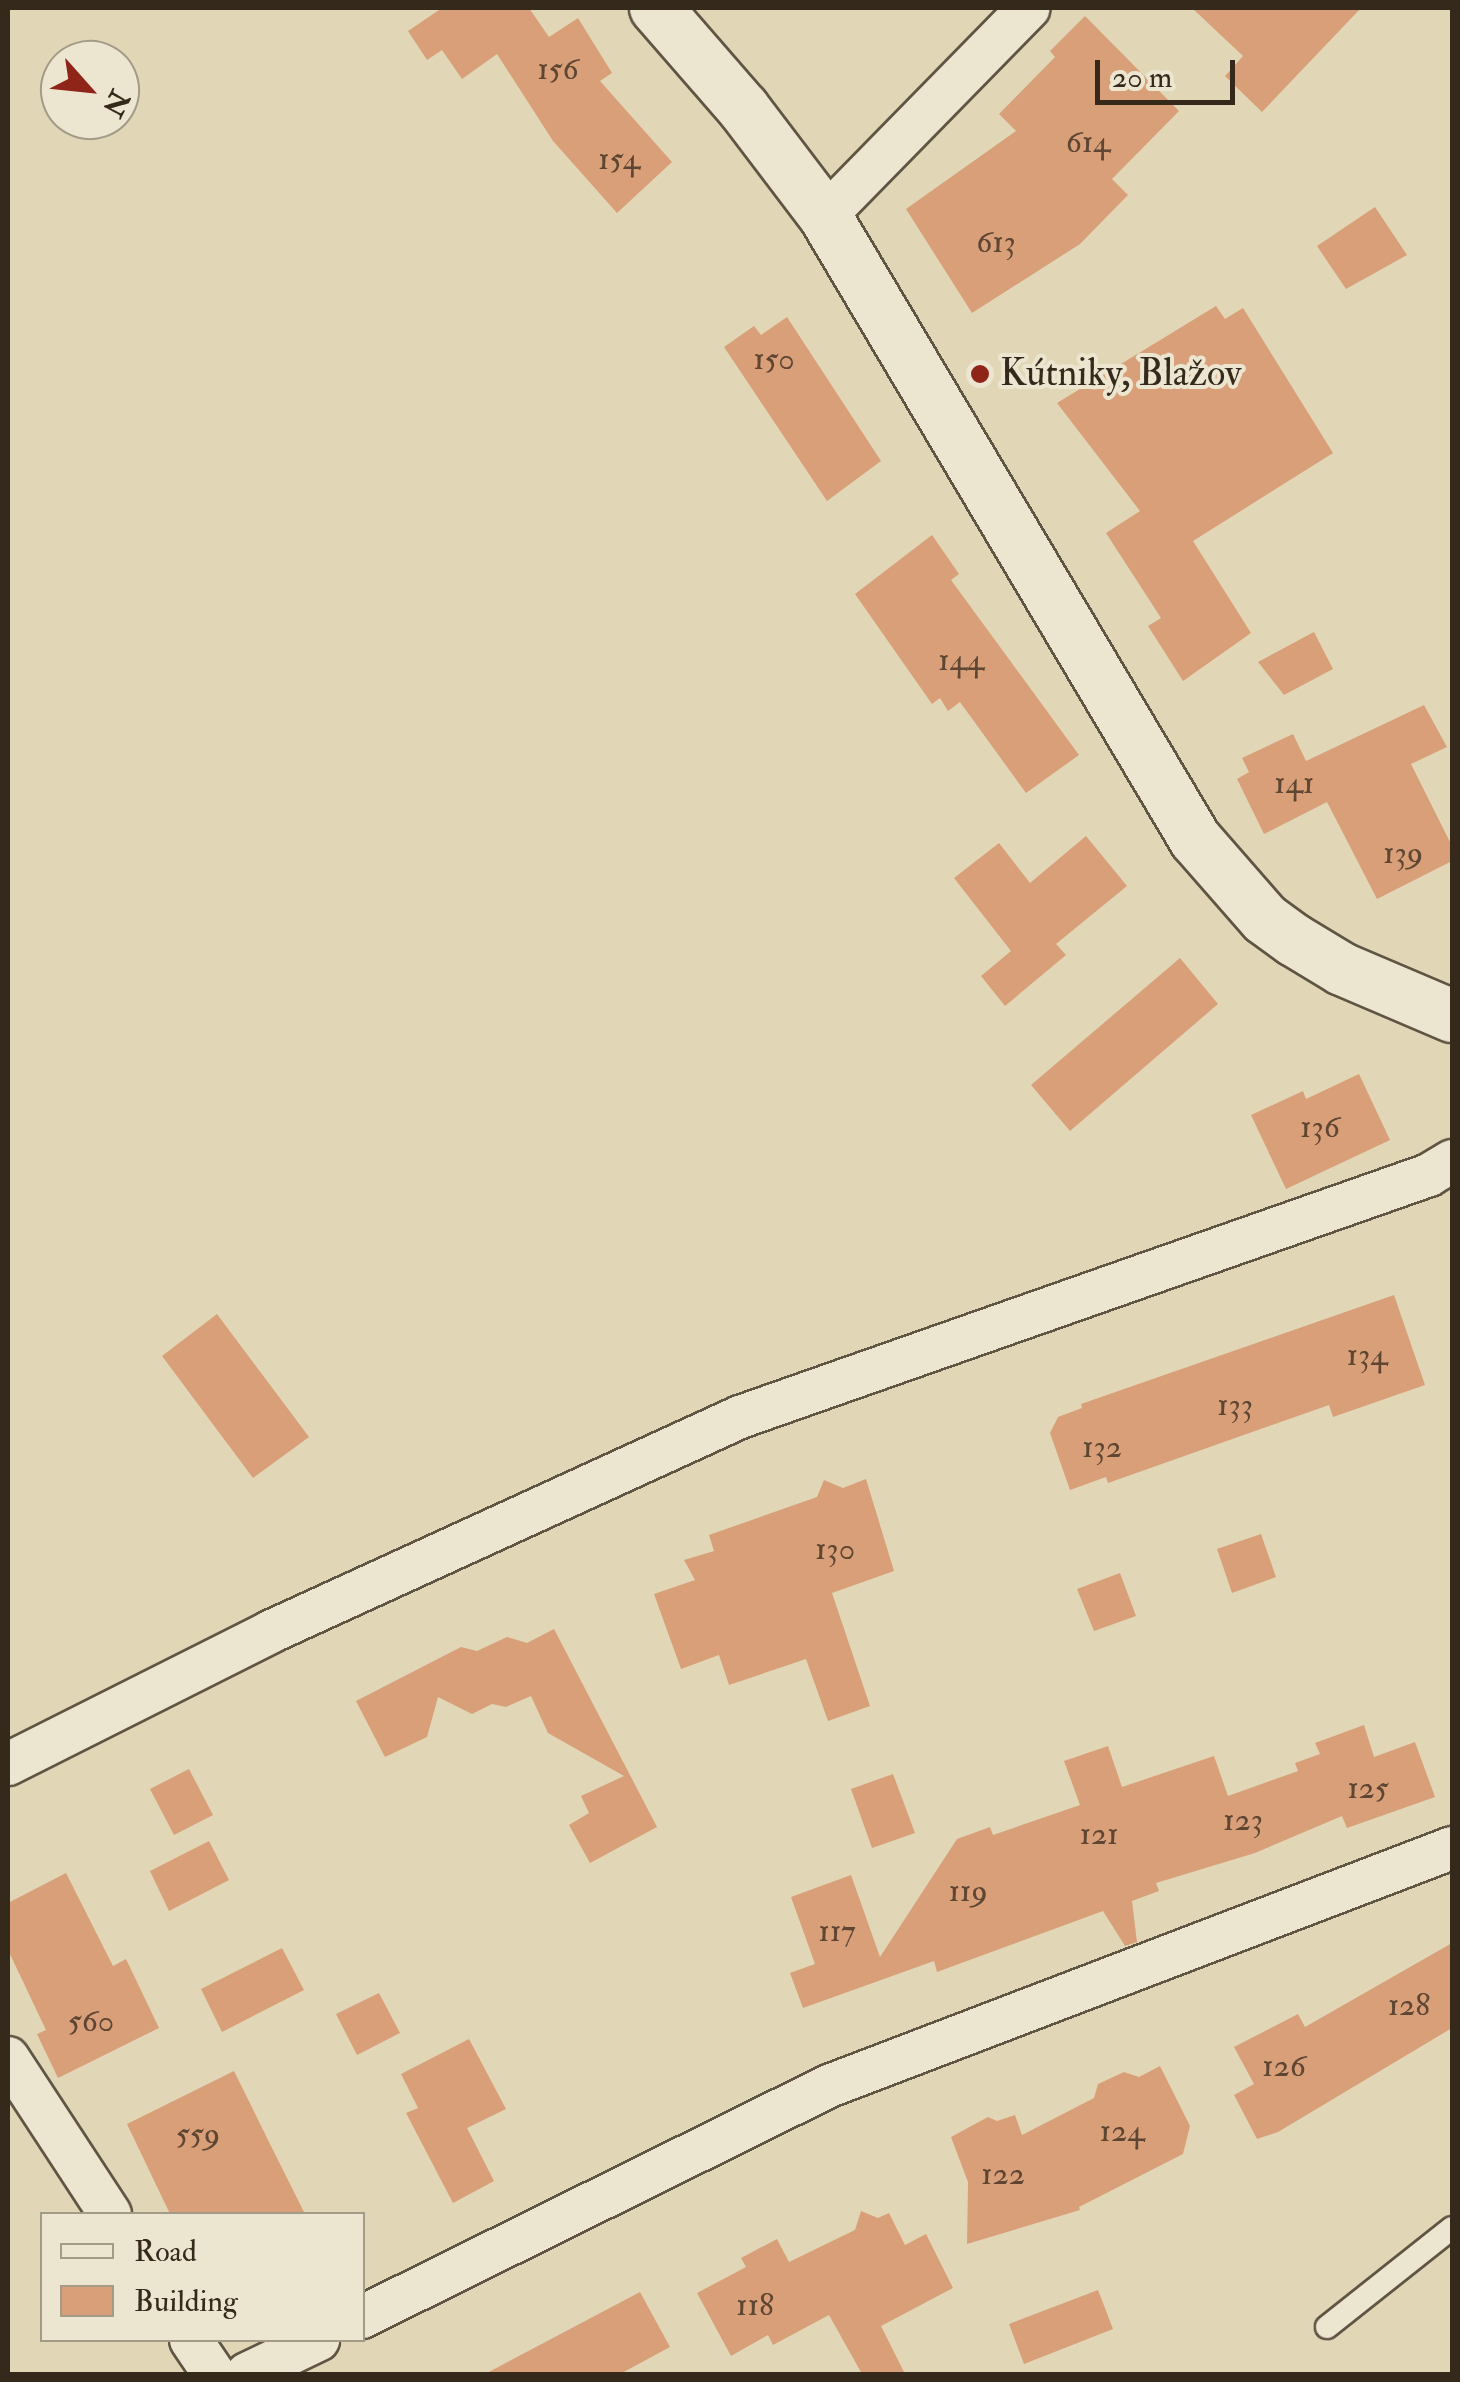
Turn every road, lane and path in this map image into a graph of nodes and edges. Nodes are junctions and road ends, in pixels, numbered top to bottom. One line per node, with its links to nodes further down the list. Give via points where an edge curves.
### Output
1 (656, 8): 3 (street)
2 (1029, 8): 3 (street)
3 (825, 216): 4 (street, via 1194,838 1265,919 1294,940 1342,969)
4 (1452, 1016)
5 (1452, 1161): 6 (street, via 1410,1182 740,1417 270,1632)
6 (8, 1764)
7 (1452, 1848): 11 (street, via 829,2086)
8 (8, 2058): 9 (street)
9 (109, 2212)
10 (1452, 2228): 12 (lane)
11 (365, 2317)
12 (1326, 2327)
13 (193, 2342): 15 (street)
14 (314, 2342): 16 (street)
15 (214, 2374)
16 (247, 2374)

